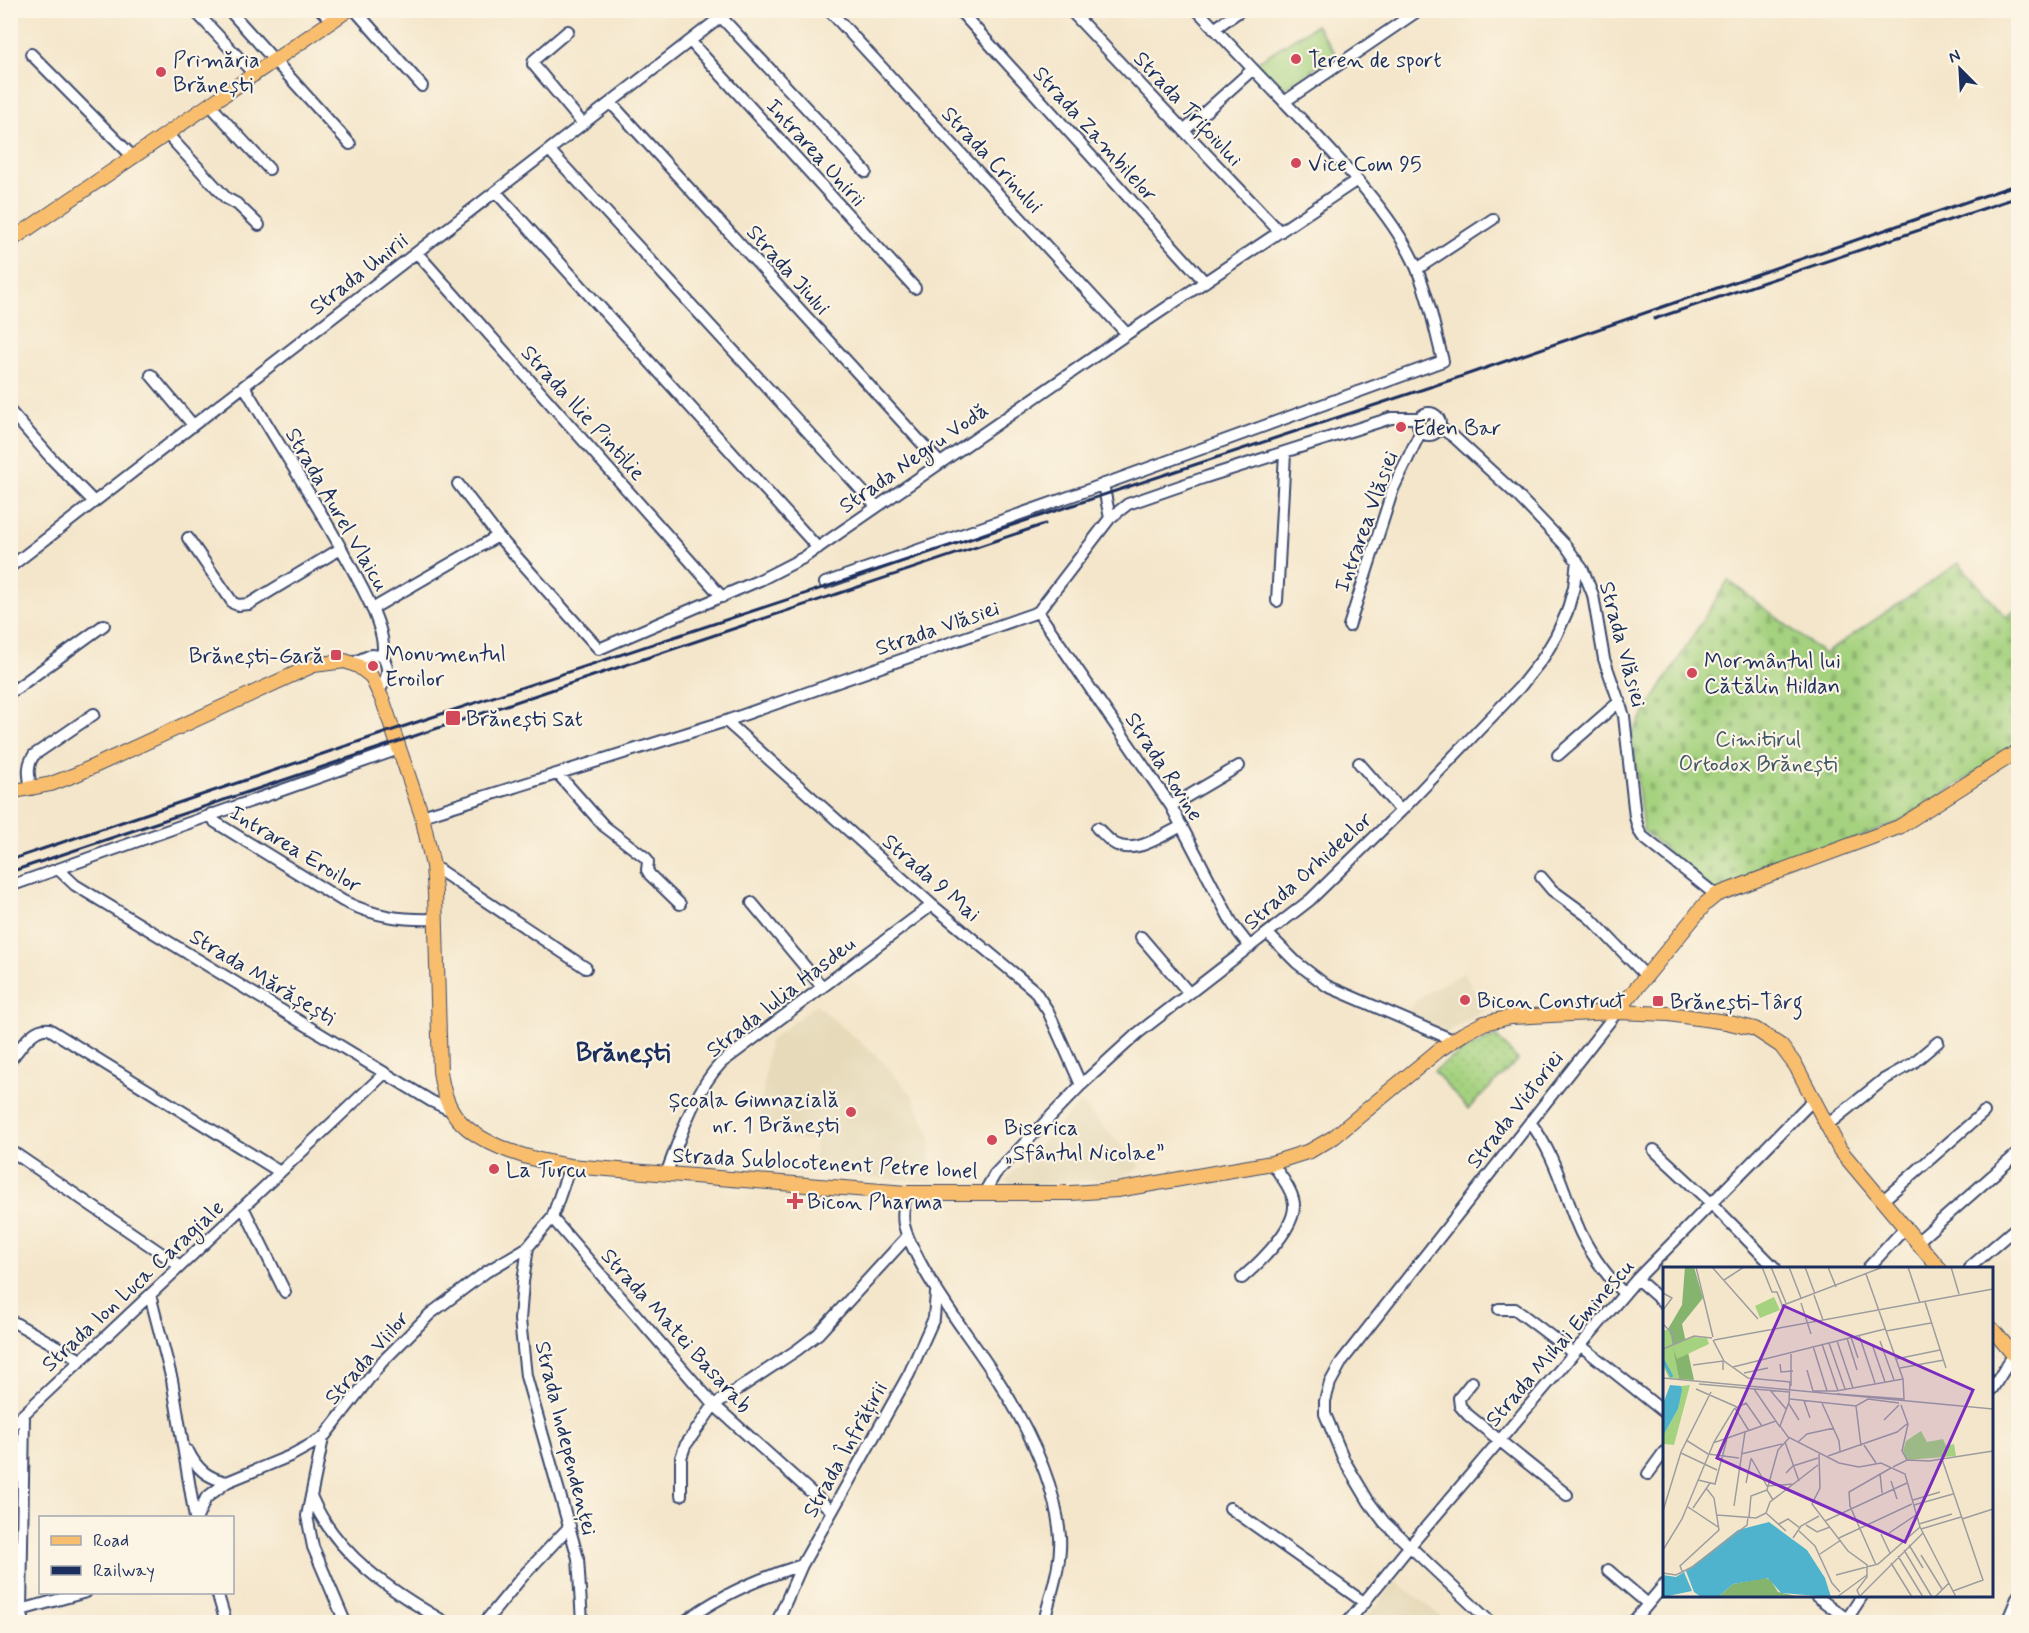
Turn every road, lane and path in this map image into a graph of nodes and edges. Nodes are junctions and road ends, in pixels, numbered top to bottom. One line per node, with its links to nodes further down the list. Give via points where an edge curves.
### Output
1 (194, 10): 20 (street)
2 (229, 10): 18 (street)
3 (321, 10): 13 (street)
4 (348, 10): 13 (main road)
5 (356, 10): 21 (street)
6 (829, 10): 43 (street, Strada Crinului)
7 (959, 10): 41 (street, Strada Zambilelor)
8 (1070, 10): 26 (street, Strada Trifoiului)
9 (1197, 10): 14 (street)
10 (1241, 10): 14 (street)
11 (1419, 10): 22 (street)
12 (726, 14): 16 (street, Strada Unirii); 32 (street)
13 (332, 21): 18 (main road)
14 (1215, 28): 19 (street)
15 (568, 31): 25 (street, via 533,64)
16 (690, 41): 23 (street, Strada Unirii); 42 (street, Intrarea Unirii)
17 (31, 54): 30 (street)
18 (275, 60): 20 (main road); 28 (street)
19 (1252, 69): 22 (street); 26 (street)
20 (255, 75): 24 (main road)
21 (422, 86)
22 (1284, 102): 33 (street)
23 (611, 103): 25 (street, Strada Unirii); 52 (street, Strada Jiului)
24 (210, 105): 27 (main road); 31 (street)
25 (584, 124): 29 (street, Strada Unirii)
26 (1184, 131): 37 (street, Strada Trifoiului)
27 (167, 134): 30 (main road); 36 (street, via 226,198)
28 (350, 144)
29 (550, 151): 34 (street, Strada Unirii); 56 (street)
30 (133, 158): 38 (main road)
31 (269, 169)
32 (866, 172)
33 (1357, 180): 37 (street, Strada Negru Vodă); 40 (street)
34 (496, 192): 39 (street, Strada Unirii); 60 (street)
35 (1494, 219): 40 (street)
36 (259, 225)
37 (1280, 232): 41 (street, Strada Negru Vodă)
38 (10, 241)
39 (417, 253): 45 (street, Strada Unirii); 65 (street, Strada Ilie Pintilie)
40 (1417, 268): 54 (street, via 1443,361)
41 (1205, 282): 43 (street, Strada Negru Vodă)
42 (915, 288)
43 (1127, 334): 52 (street, Strada Negru Vodă)
44 (151, 375): 48 (street)
45 (244, 386): 48 (street, Strada Unirii); 61 (street, Strada Aurel Vlaicu)
46 (10, 411): 55 (street)
47 (1419, 418): 49 (street, via 1431,413 1437,417); 50 (street); 51 (street, via 1391,418)
48 (193, 425): 55 (street, Strada Unirii)
49 (1439, 426): 50 (street, via 1431,434); 62 (street, Strada Vlăsiei, via 1516,494)
50 (1421, 431): 70 (street, Intrarea Vlăsiei, via 1393,489)
51 (1285, 453): 57 (street, via 1128,504); 66 (street)
52 (939, 462): 56 (street, Strada Negru Vodă)
53 (458, 484): 58 (street, Strada Negru Vodă)
54 (1103, 484): 57 (street); 64 (street)
55 (94, 502): 63 (street, Strada Unirii)
56 (876, 506): 60 (street, Strada Negru Vodă)
57 (1110, 518): 68 (street)
58 (498, 536): 65 (street, Strada Negru Vodă, via 599,648); 67 (street)
59 (188, 538): 61 (street, via 237,605 249,604)
60 (818, 548): 65 (street, Strada Negru Vodă)
61 (340, 549): 67 (street, Strada Aurel Vlaicu)
62 (1578, 560): 75 (street, Strada Vlăsiei, via 1593,595 1600,645); 87 (street, Strada Orhideelor, via 1567,612 1543,658)
63 (10, 567)
64 (825, 583)
65 (722, 597)
66 (1277, 601)
67 (372, 609): 71 (street, Strada Aurel Vlaicu, via 383,644)
68 (1038, 612): 77 (street, Strada Vlăsiei); 86 (street, Strada Rovine)
69 (104, 626): 74 (street)
70 (1349, 626)
71 (382, 656): 72 (street, via 371,655); 73 (street, via 388,676)
72 (352, 663): 73 (main road, Strada Sublocotenent Petre Ionel, via 367,672); 84 (main road, via 334,661 306,668 77,774)
73 (379, 691): 78 (main road, Strada Sublocotenent Petre Ionel)
74 (10, 693)
75 (1620, 700): 80 (street); 96 (street, Strada Vlăsiei, via 1639,831)
76 (94, 714): 84 (street, via 34,755 28,771)
77 (726, 721): 83 (street, Strada Vlăsiei); 99 (street, Strada 9 Mai)
78 (399, 748): 88 (street); 89 (main road, Strada Sublocotenent Petre Ionel)
79 (2019, 751): 96 (main road, Strada Victoriei, via 1899,827)
80 (1558, 755)
81 (1359, 763): 87 (street)
82 (1239, 766): 86 (street)
83 (558, 774): 89 (street, Strada Vlăsiei); 98 (street, via 604,826 646,858 650,875)
84 (31, 789): 85 (main road)
85 (10, 792)
86 (1171, 807): 90 (street, Strada Rovine)
87 (1401, 811): 101 (street, Strada Orhideelor, via 1310,900)
88 (211, 814): 93 (street); 100 (street, Intrarea Eroilor, via 214,822 351,905 404,920)
89 (422, 816): 92 (main road, Strada Sublocotenent Petre Ionel)
90 (1182, 826): 91 (street, via 1131,847 1115,844); 103 (street, Strada Rovine, via 1233,925)
91 (1097, 828)
92 (433, 866): 100 (main road, Strada Sublocotenent Petre Ionel); 104 (street)
93 (58, 869): 95 (street); 112 (street, Strada Mărășești, via 75,885)
94 (1541, 877): 105 (street, via 1589,917)
95 (10, 886)
96 (1716, 894): 105 (main road, Strada Victoriei)
97 (752, 903): 106 (street)
98 (680, 904)
99 (932, 905): 106 (street, Strada Iulia Hasdeu); 113 (street, Strada 9 Mai, via 1034,990)
100 (436, 919): 115 (main road, Strada Sublocotenent Petre Ionel, via 440,1071)
101 (1268, 934): 103 (street, Strada Orhideelor); 109 (street, via 1327,986)
102 (1141, 938): 107 (street)
103 (1250, 947): 107 (street, Strada Orhideelor)
104 (586, 968)
105 (1647, 977): 108 (main road, Strada Victoriei)
106 (822, 987): 125 (street, Strada Iulia Hasdeu, via 711,1074 697,1096)
107 (1189, 993): 113 (street, Strada Orhideelor)
108 (1617, 1012): 109 (main road, Strada Sublocotenent Petre Ionel, via 1511,1017 1484,1023); 114 (main road, Strada Sublocotenent Petre Ionel, via 1697,1017 1755,1029 1774,1039 1789,1055); 117 (street, Strada Victoriei)
109 (1453, 1040): 122 (main road, Strada Sublocotenent Petre Ionel, via 1323,1144)
110 (1938, 1042): 118 (street)
111 (10, 1060): 124 (street, via 36,1031 49,1029)
112 (385, 1073): 115 (street, Strada Mărășești); 124 (street, Strada Ion Luca Caragiale)
113 (1081, 1085): 127 (street, Strada Orhideelor, via 995,1174)
114 (1813, 1100): 118 (main road, Strada Sublocotenent Petre Ionel); 129 (street, Strada Mihai Eminescu)
115 (453, 1112): 123 (main road, Strada Sublocotenent Petre Ionel, via 466,1127 488,1141 530,1158)
116 (1984, 1112): 128 (street)
117 (1530, 1122): 146 (street, via 1554,1162 1587,1246); 175 (street, Strada Victoriei, via 1342,1361 1330,1383 1325,1414 1344,1460 1377,1513)
118 (1826, 1126): 128 (main road, Strada Sublocotenent Petre Ionel, via 1840,1150)
119 (10, 1150): 137 (street)
120 (1654, 1150): 129 (street)
121 (2019, 1154): 135 (street)
122 (1272, 1163): 127 (main road, Strada Sublocotenent Petre Ionel, via 1117,1190); 142 (street, via 1290,1190 1293,1218)
123 (570, 1166): 125 (main road, Strada Sublocotenent Petre Ionel); 131 (street)
124 (280, 1172): 130 (street, Strada Ion Luca Caragiale)
125 (666, 1174): 126 (main road, Strada Sublocotenent Petre Ionel)
126 (906, 1193): 127 (main road, Strada Sublocotenent Petre Ionel); 134 (street, via 903,1213)
127 (984, 1193)
128 (1882, 1201): 133 (main road, Strada Sublocotenent Petre Ionel)
129 (1711, 1203): 138 (street); 143 (street, Strada Mihai Eminescu)
130 (243, 1207): 137 (street, Strada Ion Luca Caragiale); 144 (street)
131 (552, 1218): 136 (street); 157 (street, Strada Matei Basarab)
132 (2019, 1226): 141 (street)
133 (1905, 1228): 135 (main road, Strada Sublocotenent Petre Ionel); 139 (street)
134 (907, 1237): 145 (street); 157 (street, via 818,1334)
135 (1917, 1242): 140 (main road, Strada Sublocotenent Petre Ionel)
136 (528, 1247): 161 (street, Strada Viilor, via 455,1293 421,1322 382,1362); 174 (street, Strada Independenței, via 520,1320 526,1376)
137 (180, 1266): 147 (street, Strada Ion Luca Caragiale)
138 (1773, 1267)
139 (1870, 1267)
140 (1938, 1267)
141 (1971, 1267)
142 (1242, 1278)
143 (1637, 1279): 146 (street, Strada Mihai Eminescu); 148 (street)
144 (285, 1292)
145 (936, 1292): 171 (street, Strada Înfrățirii, via 934,1318 909,1374); 197 (street, via 1000,1383 1027,1431 1052,1493 1058,1518 1059,1556)
146 (1624, 1294): 152 (street, Strada Mihai Eminescu)
147 (150, 1295): 154 (street, Strada Ion Luca Caragiale); 163 (street)
148 (1663, 1301)
149 (1499, 1309): 152 (street, via 1515,1309)
150 (10, 1320): 154 (street)
151 (1993, 1330): 153 (main road)
152 (1577, 1349): 158 (street); 162 (street, Strada Mihai Eminescu)
153 (2016, 1357): 156 (street)
154 (81, 1360): 159 (street, Strada Ion Luca Caragiale)
155 (1472, 1382): 162 (street, via 1459,1398 1460,1406)
156 (1993, 1388)
157 (714, 1405): 168 (street, via 685,1446 681,1458); 171 (street, Strada Matei Basarab)
158 (1663, 1412)
159 (24, 1415): 160 (street, Strada Ion Luca Caragiale); 186 (street)
160 (10, 1427)
161 (323, 1438): 166 (street, Strada Viilor); 167 (street)
162 (1500, 1440): 169 (street); 175 (street, Strada Mihai Eminescu)
163 (184, 1444): 166 (street, via 203,1472); 172 (street)
164 (1663, 1455): 165 (street)
165 (1648, 1474)
166 (227, 1482): 173 (street, Strada Viilor, via 206,1498)
167 (310, 1495): 191 (street, via 307,1516 313,1547); 192 (street, via 320,1517 352,1555 406,1600)
168 (681, 1495)
169 (1567, 1495)
170 (1230, 1508): 184 (street)
171 (832, 1511): 176 (street, Strada Înfrățirii)
172 (196, 1516)
173 (197, 1516)
174 (570, 1526): 193 (street); 194 (street, Strada Independenței, via 578,1558)
175 (1409, 1547): 184 (street, Strada Mihai Eminescu); 199 (street, Strada Victoriei)
176 (802, 1565): 195 (street, via 749,1583); 196 (street, Strada Înfrățirii)
177 (1608, 1570): 185 (street)
178 (1663, 1587): 185 (street)
179 (82, 1594): 186 (street)
180 (217, 1594): 190 (street)
181 (2019, 1596): 200 (street)
182 (1817, 1597): 187 (street)
183 (1861, 1597): 187 (street)
184 (1365, 1603): 198 (street, Strada Mihai Eminescu)
185 (1648, 1604): 188 (street)
186 (16, 1612): 189 (street)
187 (1848, 1621)
188 (1634, 1622)
189 (24, 1623)
190 (226, 1623)
191 (345, 1623)
192 (445, 1623)
193 (485, 1623)
194 (582, 1623)
195 (684, 1623)
196 (777, 1623)
197 (1044, 1623)
198 (1348, 1623)
199 (1490, 1623)
200 (2007, 1623)

